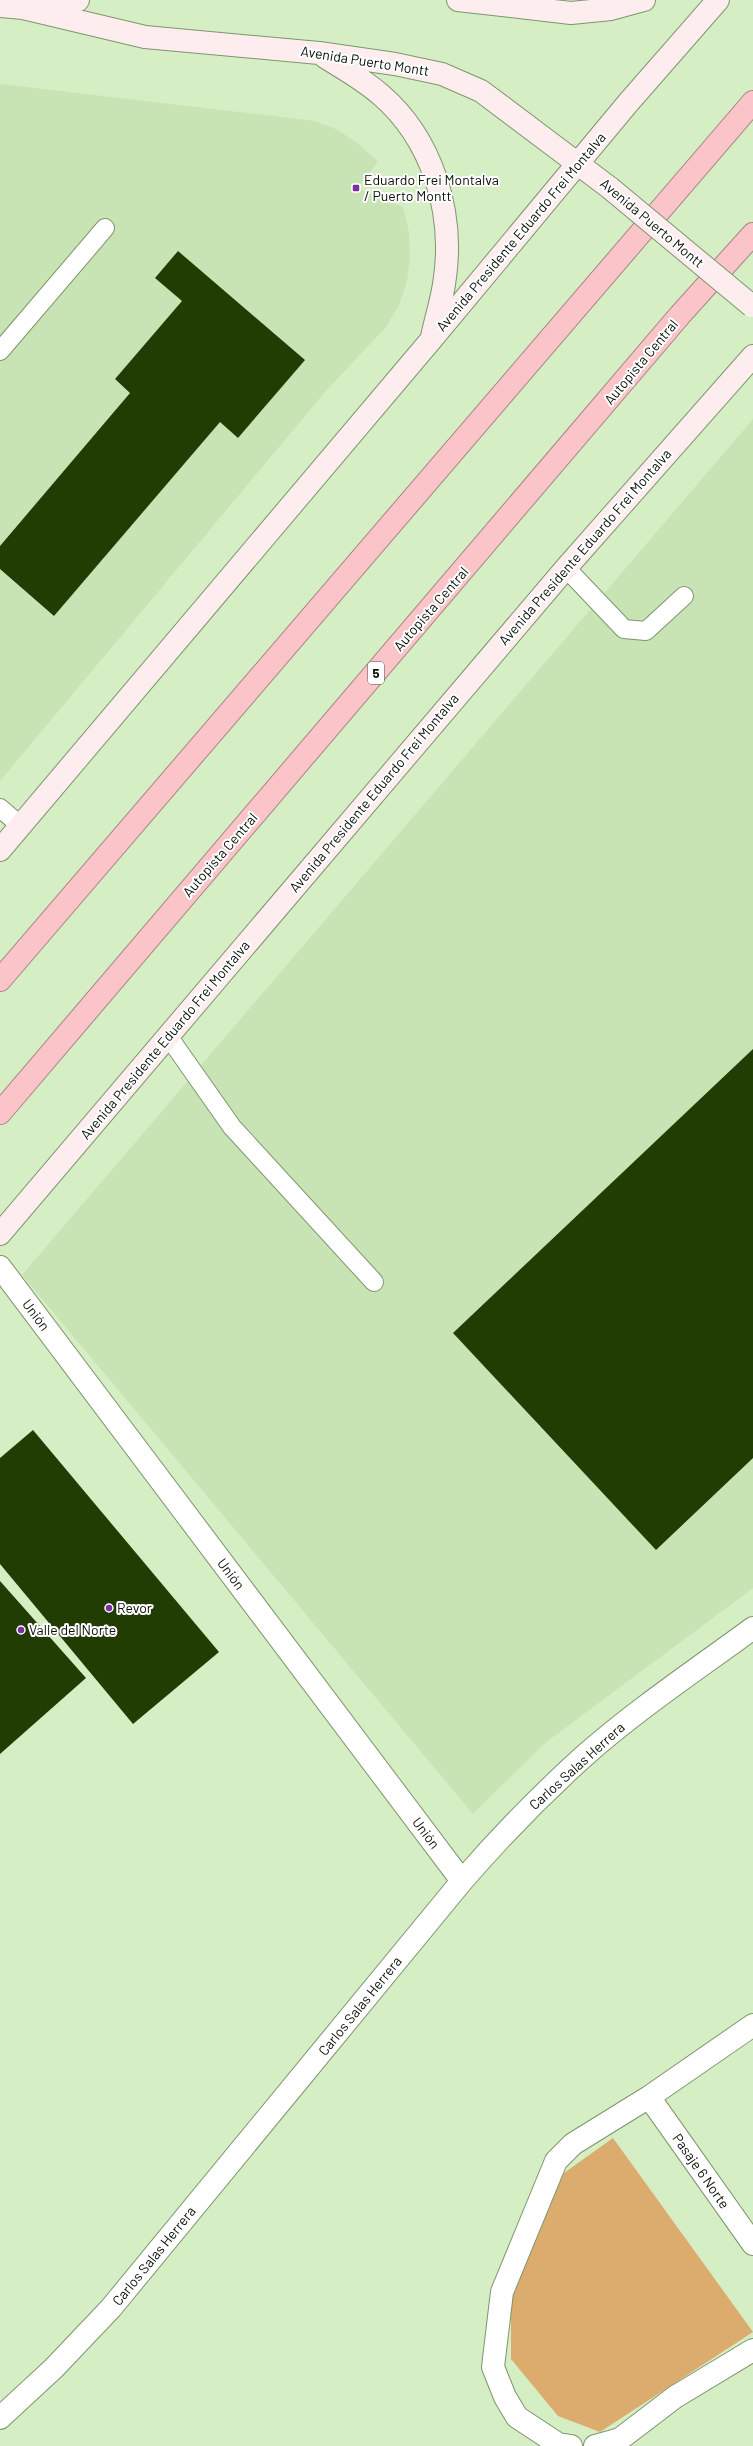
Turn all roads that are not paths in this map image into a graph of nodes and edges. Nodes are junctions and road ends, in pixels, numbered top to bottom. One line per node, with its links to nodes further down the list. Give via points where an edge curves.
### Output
1 (78, 0): 6 (main road, Avenida Puerto Montt)
2 (458, 0): 3 (main road, via 571,13 611,9)
3 (644, 0)
4 (718, 0): 9 (main road, Avenida Presidente Eduardo Frei Montalva)
5 (0, 6): 6 (main road, Avenida Puerto Montt)
6 (22, 8): 7 (main road, Avenida Puerto Montt, via 145,37)
7 (319, 53): 9 (main road, Avenida Puerto Montt, via 442,74 481,91); 13 (main road, via 381,95 399,114 428,158 439,184 447,245 445,277)
8 (753, 102): 21 (highway)
9 (579, 162): 12 (main road, Avenida Puerto Montt, bridge); 13 (main road, Avenida Presidente Eduardo Frei Montalva)
10 (105, 228): 14 (lane)
11 (753, 234): 23 (highway, Autopista Central / 5, via 680,315)
12 (753, 306)
13 (431, 340): 19 (main road, Avenida Presidente Eduardo Frei Montalva)
14 (0, 351)
15 (753, 356): 16 (main road, Avenida Presidente Eduardo Frei Montalva)
16 (566, 568): 17 (lane, via 624,628 646,631); 22 (main road, Avenida Presidente Eduardo Frei Montalva)
17 (684, 596)
18 (0, 808): 19 (lane)
19 (21, 826): 20 (main road, Avenida Presidente Eduardo Frei Montalva)
20 (0, 850)
21 (0, 980)
22 (168, 1036): 24 (main road, Avenida Presidente Eduardo Frei Montalva); 26 (lane, via 232,1127)
23 (0, 1113)
24 (0, 1234)
25 (0, 1267): 28 (street, Unión)
26 (374, 1282)
27 (753, 1628): 28 (street, Carlos Salas Herrera, via 631,1717 584,1756 505,1832)
28 (462, 1881): 33 (street, Carlos Salas Herrera, via 111,2308 54,2368)
29 (753, 2025): 30 (street)
30 (649, 2097): 31 (street, Pasaje 6 Norte); 34 (street, via 573,2144 556,2161 502,2292 492,2367 505,2397 517,2417 558,2444)
31 (753, 2244)
32 (753, 2350): 35 (street, via 675,2397 620,2439)
33 (0, 2418)
34 (571, 2446)
35 (595, 2446)

